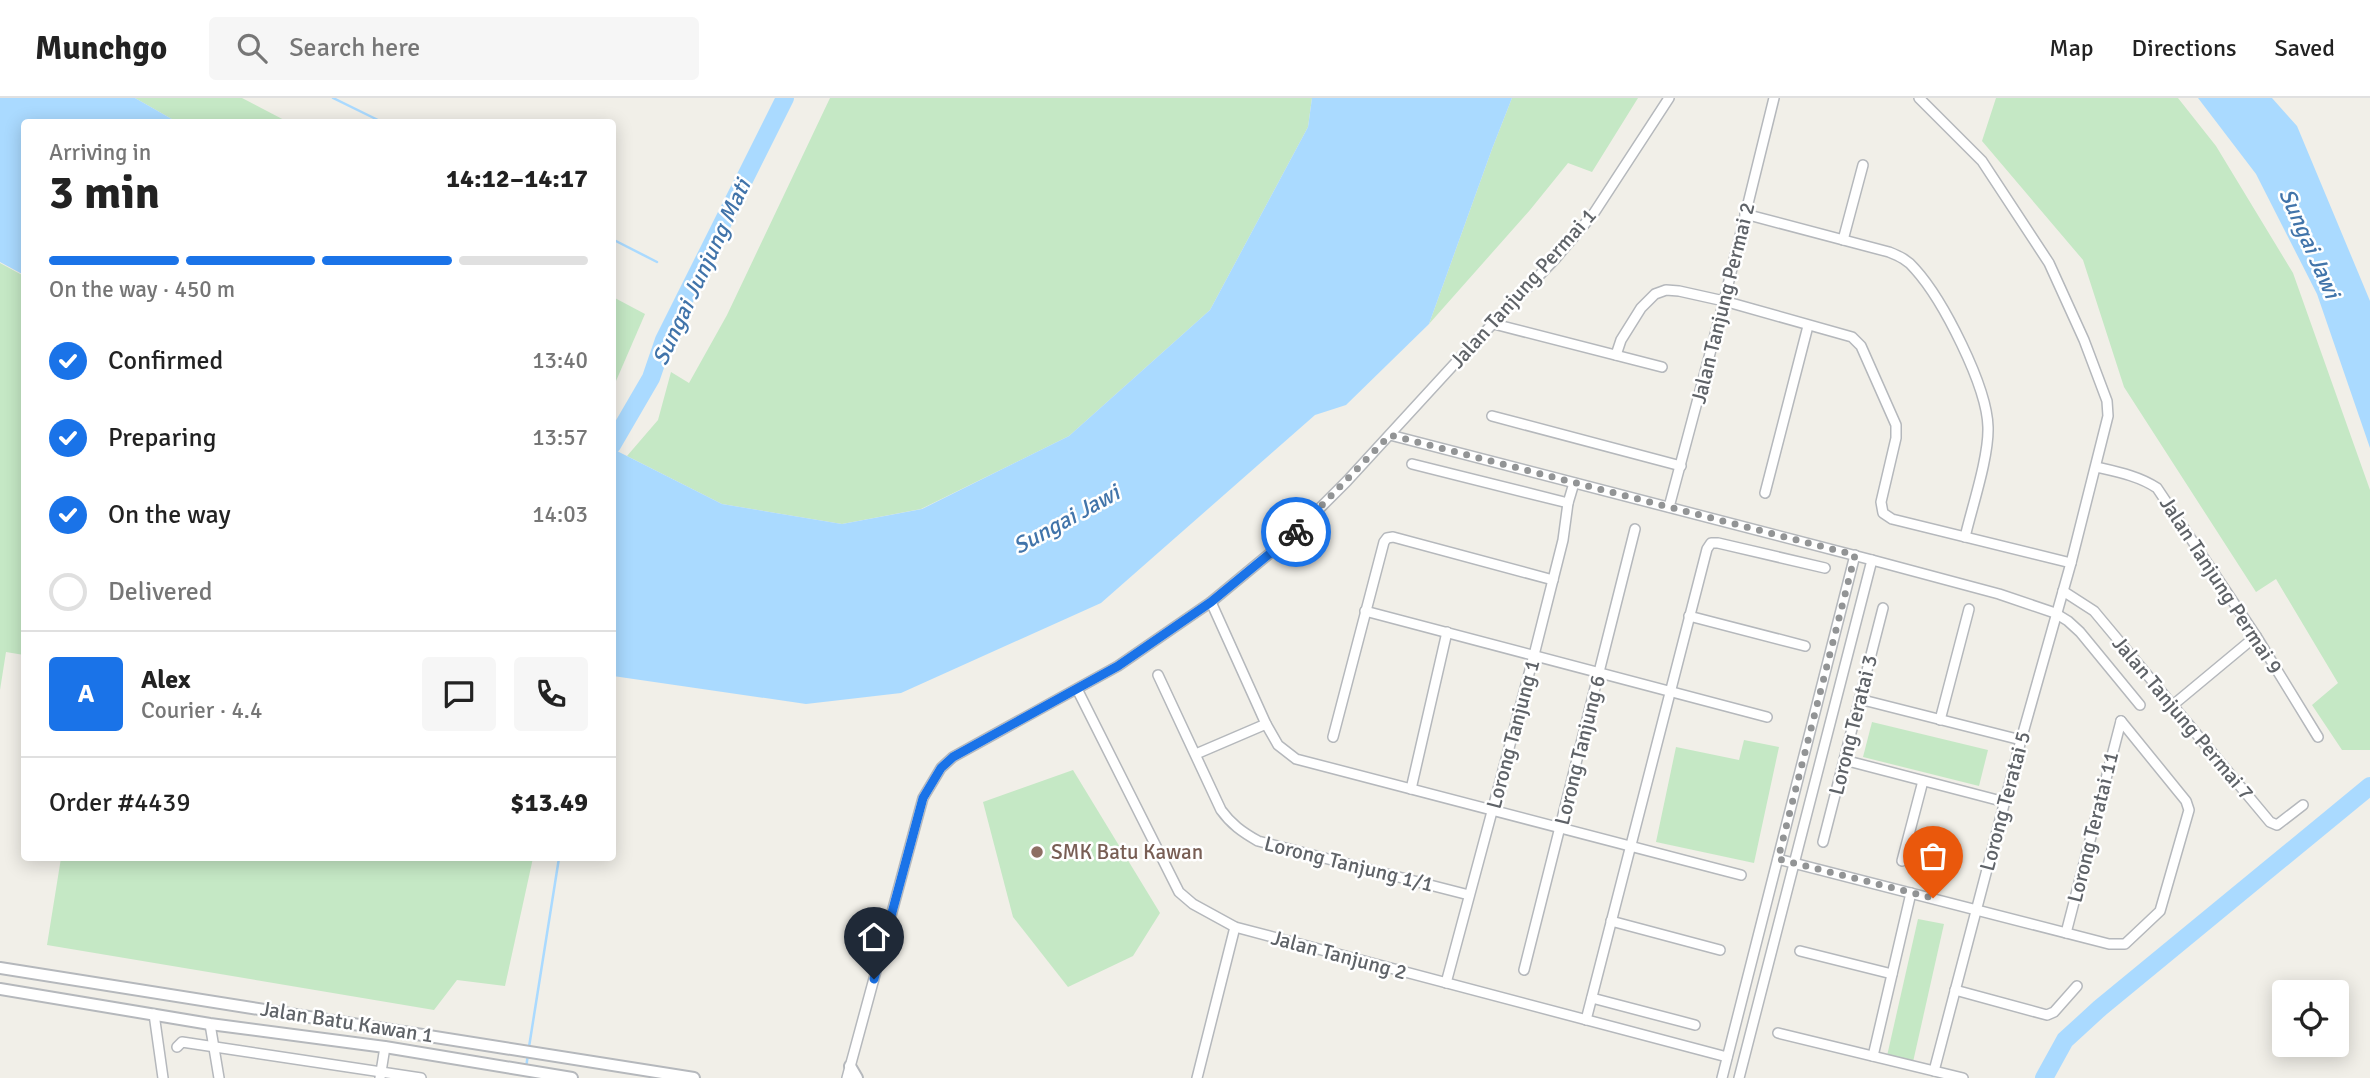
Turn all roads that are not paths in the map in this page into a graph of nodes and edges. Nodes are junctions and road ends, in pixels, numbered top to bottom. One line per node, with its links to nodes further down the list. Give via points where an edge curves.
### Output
1 (1669, 98): 8 (street, Jalan Tanjung Permai 1, via 1594,213)
2 (1774, 98): 5 (street, Jalan Tanjung Permai 2)
3 (1919, 98): 16 (street, Lorong Teratai 5, via 1982,162 2049,263 2107,401)
4 (1863, 165): 6 (street)
5 (1745, 214): 6 (street); 7 (street, Jalan Tanjung Permai 2)
6 (1843, 240): 22 (street, via 1902,257 1916,270 1958,336 1982,394 1988,437)
7 (1724, 301): 9 (street); 10 (street, via 1679,291 1655,294 1630,323); 15 (street, Jalan Tanjung Permai 2)
8 (1494, 324): 10 (street); 13 (street, Jalan Tanjung Permai 1)
9 (1808, 326): 18 (street); 22 (street, via 1857,341 1894,416 1897,432 1881,502 1883,513)
10 (1616, 355): 11 (street)
11 (1662, 367)
12 (1493, 416): 15 (street)
13 (1390, 435): 17 (street); 29 (street, Jalan Tanjung Permai 1, via 1297,531)
14 (1412, 464): 19 (street)
15 (1681, 466): 20 (street, Jalan Tanjung Permai 2)
16 (2096, 467): 25 (street, Lorong Teratai 5); 36 (street, Jalan Tanjung Permai 9, via 2131,475 2157,488)
17 (1574, 483): 19 (street, Lorong Tanjung 1); 20 (street)
18 (1765, 494)
19 (1568, 503): 27 (street, Lorong Tanjung 1)
20 (1669, 507): 23 (street)
21 (1636, 529): 39 (street, Lorong Tanjung 6)
22 (1965, 537): 25 (street)
23 (1855, 555): 24 (street); 62 (street)
24 (1872, 560): 33 (street); 64 (street)
25 (2071, 563): 28 (street, Lorong Teratai 5)
26 (1825, 568): 34 (street, via 1711,543)
27 (1553, 580): 32 (street, via 1392,537 1384,542); 38 (street, Lorong Tanjung 1)
28 (2063, 591): 33 (street, Lorong Teratai 5); 45 (street, Jalan Tanjung Permai 7, via 2094,611)
29 (1211, 602): 41 (street, Jalan Tanjung Permai 1); 48 (street)
30 (1883, 608): 43 (street, Lorong Teratai 3)
31 (1969, 609): 47 (street)
32 (1365, 611): 35 (street); 49 (street)
33 (2055, 613): 44 (street, via 2080,632); 51 (street, Lorong Teratai 5)
34 (1689, 616): 37 (street); 42 (street)
35 (1447, 632): 38 (street); 55 (street)
36 (2256, 636): 45 (street); 50 (street, Jalan Tanjung Permai 9)
37 (1805, 646)
38 (1534, 655): 39 (street); 58 (street, Lorong Tanjung 1)
39 (1599, 673): 42 (street); 59 (street, Lorong Tanjung 6)
40 (1158, 675): 52 (street, Lorong Tanjung 1/1)
41 (1077, 689): 70 (street, Jalan Tanjung 2, via 1179,892); 94 (street, Jalan Tanjung Permai 1, via 953,757 932,781 913,833)
42 (1670, 691): 46 (street); 61 (street)
43 (1859, 699): 47 (street); 53 (street, Lorong Teratai 3)
44 (2140, 705)
45 (2173, 705): 57 (street, Jalan Tanjung Permai 7, via 2272,824)
46 (1767, 717)
47 (1940, 720): 51 (street)
48 (1266, 724): 52 (street); 55 (street, via 1278,745 1296,759)
49 (1333, 737)
50 (2318, 737)
51 (2021, 740): 56 (street, Lorong Teratai 5)
52 (1196, 754): 67 (street, Lorong Tanjung 1/1, via 1220,810 1230,823 1258,841)
53 (1844, 760): 54 (street); 60 (street, Lorong Teratai 3)
54 (1923, 781): 56 (street); 63 (street)
55 (1411, 789): 58 (street)
56 (2005, 802): 68 (street, Lorong Teratai 5)
57 (2303, 804)
58 (1492, 810): 59 (street); 67 (street, Lorong Tanjung 1)
59 (1560, 828): 61 (street); 75 (street, Lorong Tanjung 6)
60 (1823, 842)
61 (1630, 846): 65 (street); 69 (street)
62 (1778, 859): 64 (street); 91 (street)
63 (1902, 861)
64 (1794, 863): 66 (street); 102 (street)
65 (1741, 875)
66 (1911, 893): 68 (street); 76 (street)
67 (1469, 895): 77 (street, Lorong Tanjung 1)
68 (1976, 910): 71 (street); 80 (street, Lorong Teratai 5)
69 (1611, 921): 72 (street); 81 (street)
70 (1235, 928): 77 (street, Jalan Tanjung 2); 100 (street)
71 (2066, 933): 71 (street, Lorong Teratai 11, via 2121,722 2186,801 2189,814 2160,911 2125,944)
72 (1720, 950)
73 (1800, 951): 76 (street)
74 (0, 968): 99 (street, Jalan Batu Kawan 1)
75 (1524, 970)
76 (1892, 974): 90 (street)
77 (1447, 983): 83 (street, Jalan Tanjung 2)
78 (2077, 986): 80 (street, via 2047,1015)
79 (0, 989): 82 (street, Jalan Batu Kawan 1)
80 (1955, 990): 92 (street, Lorong Teratai 5)
81 (1591, 998): 83 (street); 85 (street)
82 (154, 1014): 84 (street, Jalan Batu Kawan 1); 95 (street)
83 (1586, 1020): 91 (street, Jalan Tanjung 2)
84 (210, 1024): 87 (street); 89 (street, Jalan Batu Kawan 1)
85 (1695, 1025)
86 (1778, 1034): 90 (street)
87 (214, 1046): 88 (street, via 182,1042); 93 (street); 96 (street)
88 (177, 1047)
89 (385, 1047): 93 (street); 98 (street, Jalan Batu Kawan 1)
90 (1872, 1056): 92 (street)
91 (1727, 1057): 101 (street)
92 (1934, 1071): 103 (street)
93 (381, 1074): 97 (street)
94 (849, 1075)
95 (163, 1078)
96 (219, 1078)
97 (421, 1078)
98 (572, 1078)
99 (695, 1078)
100 (1197, 1078)
101 (1722, 1078)
102 (1739, 1078)
103 (1963, 1078)

